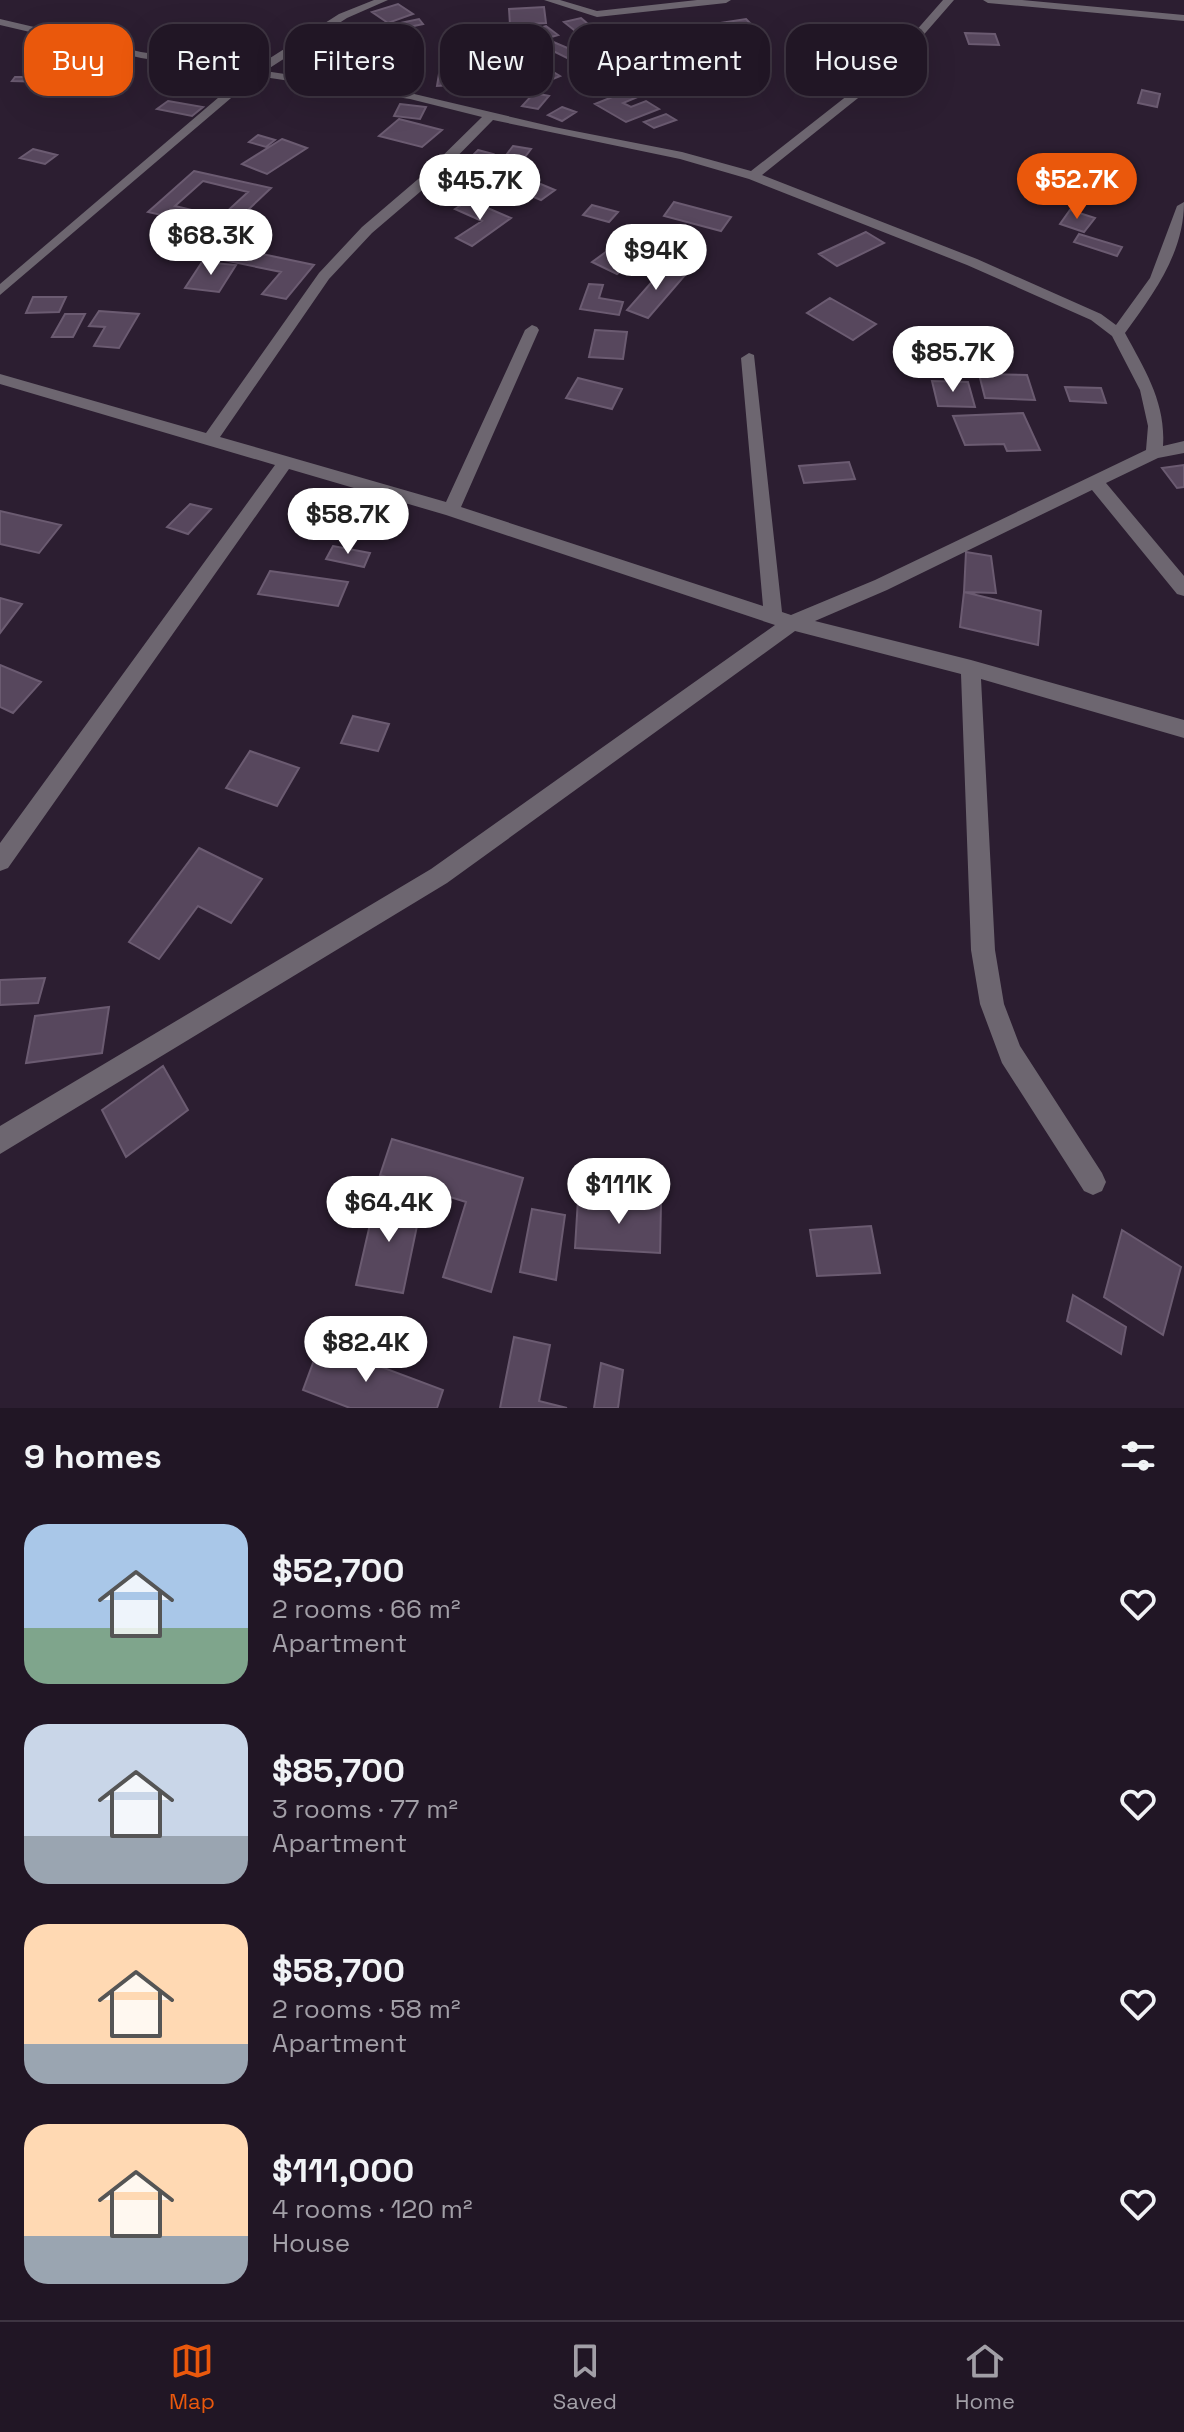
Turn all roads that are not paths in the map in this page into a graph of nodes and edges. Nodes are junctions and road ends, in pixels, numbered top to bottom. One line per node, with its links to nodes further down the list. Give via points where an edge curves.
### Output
1 (383, 0): 10 (street, via 343,16)
2 (549, 0): 3 (street, via 607,14)
3 (726, 0)
4 (949, 0): 14 (street, via 889,68)
5 (988, 0): 7 (street)
6 (1165, 5): 7 (street)
7 (1184, 17)
8 (0, 22): 9 (street)
9 (149, 56)
10 (269, 63)
11 (269, 75): 13 (street, via 410,96)
12 (227, 96): 16 (street)
13 (490, 116): 14 (street); 21 (street, via 324,276)
14 (753, 176): 18 (street, via 1065,302)
15 (1184, 206): 18 (street, via 1157,278)
16 (0, 291)
17 (532, 330): 26 (street)
18 (1118, 333): 23 (street, via 1148,390 1156,426)
19 (749, 358): 28 (street)
20 (0, 379): 21 (street)
21 (210, 440): 24 (street)
22 (1184, 447): 23 (street)
23 (1154, 453): 25 (street)
24 (287, 460): 26 (street); 31 (street)
25 (1094, 481): 27 (street); 28 (street, via 881,585)
26 (451, 510): 28 (street)
27 (1184, 589)
28 (782, 620): 29 (street); 32 (street, via 439,876)
29 (971, 668): 30 (street); 33 (street, via 983,950 992,1004 1011,1054)
30 (1184, 729)
31 (0, 861)
32 (0, 1141)
33 (1093, 1182)

